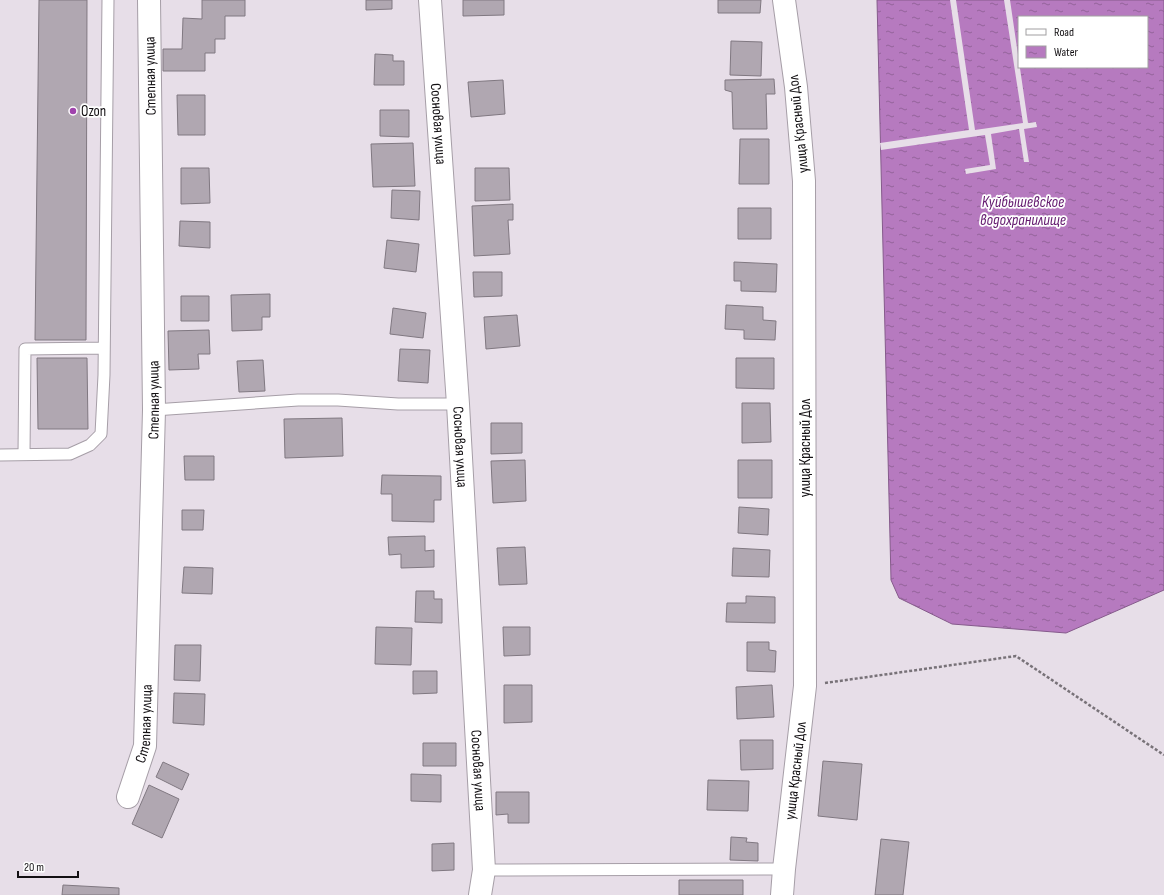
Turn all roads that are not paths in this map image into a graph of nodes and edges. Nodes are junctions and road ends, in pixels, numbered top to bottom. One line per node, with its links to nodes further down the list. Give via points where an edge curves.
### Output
1 (108, 0): 5 (lane)
2 (149, 0): 7 (street, Степная улица)
3 (430, 0): 6 (street, Сосновая улица)
4 (784, 0): 11 (street, улица Красный Дол, via 796,87 804,180 805,686)
5 (104, 348): 8 (lane, via 101,434 90,445 70,454); 8 (lane, via 25,349)
6 (458, 404): 7 (lane, via 298,400); 12 (street, Сосновая улица)
7 (154, 410): 10 (street, Степная улица, via 145,746)
8 (24, 454): 9 (lane)
9 (0, 455)
10 (128, 797)
11 (784, 869): 12 (lane); 14 (street, улица Красный Дол)
12 (484, 870): 13 (street, Сосновая улица)
13 (480, 895)
14 (782, 895)

